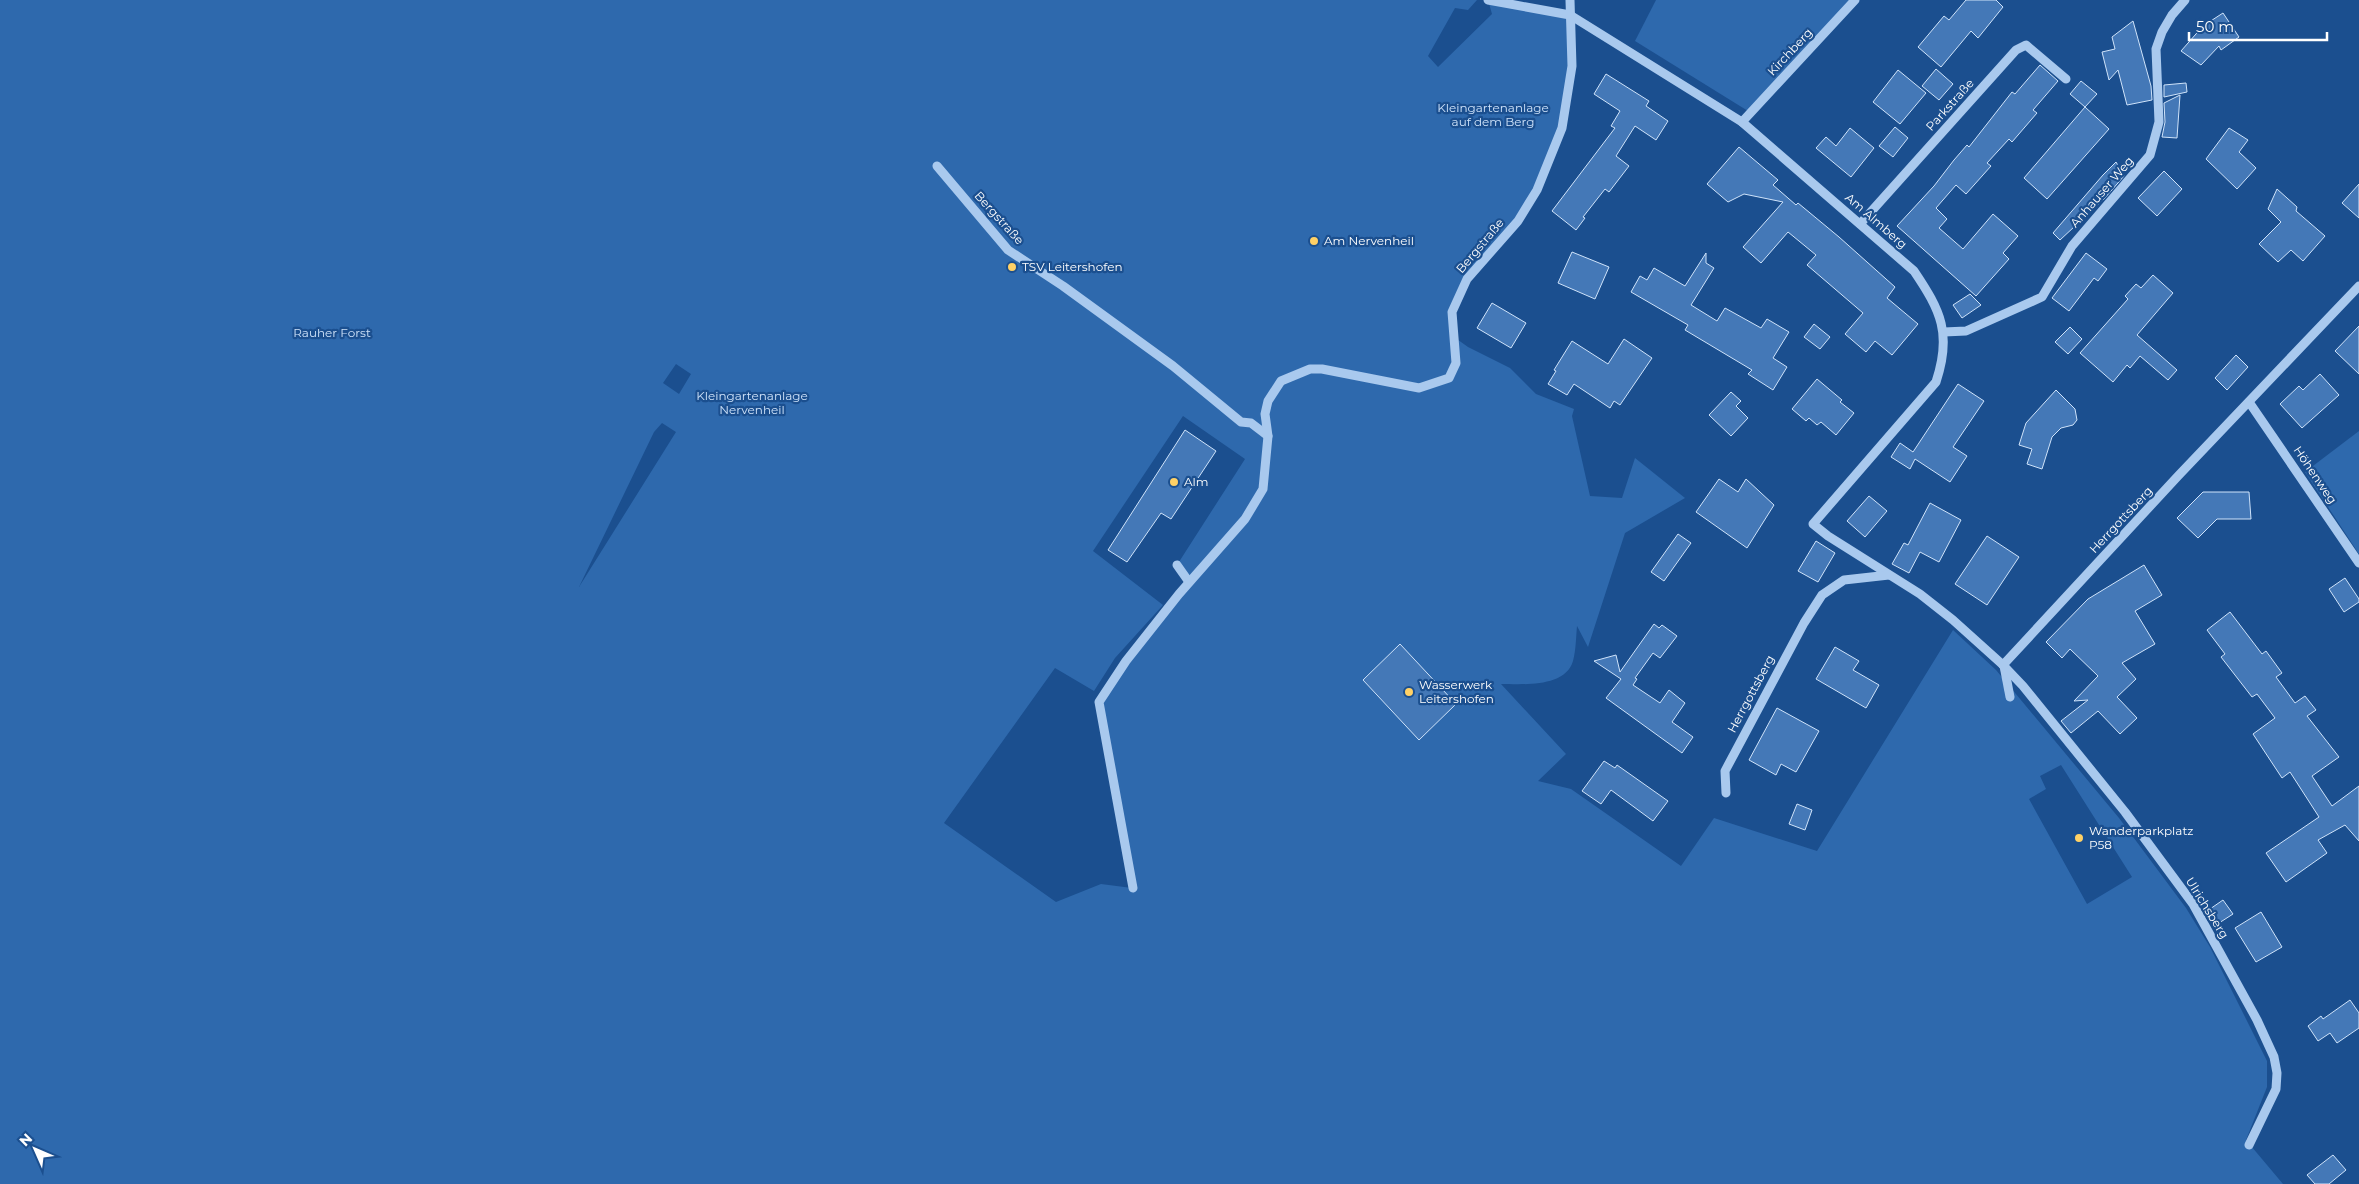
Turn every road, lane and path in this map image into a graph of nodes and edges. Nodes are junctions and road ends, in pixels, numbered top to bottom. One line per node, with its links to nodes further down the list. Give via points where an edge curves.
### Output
1 (1488, 0): 5 (street)
2 (1570, 0): 5 (street, Bergstraße)
3 (1855, 0): 7 (street, Kirchberg)
4 (2185, 0): 11 (street, Anhauser Weg, via 2172,15 2156,49 2158,122 2150,155 2072,246 2042,297 1966,331)
5 (1570, 15): 7 (street, Am Almberg); 13 (street, Bergstraße, via 1572,66 1562,128 1537,190 1518,221 1467,279 1452,312 1456,363 1449,378 1419,388 1310,369 1281,380 1268,401 1265,414)
6 (2066, 78): 9 (street, Parkstraße, via 2026,45 2016,50)
7 (1742, 122): 9 (street, Am Almberg)
8 (937, 166): 13 (street, Bergstraße, via 1008,250 1173,366 1241,422 1250,423)
9 (1860, 224): 11 (street, Am Almberg, via 1914,271 1933,299)
10 (2359, 286): 12 (street, Herrgottsberg)
11 (1944, 332): 16 (street, Am Almberg, via 1942,363 1936,382 1813,524)
12 (2249, 402): 14 (street, Höhenweg); 18 (street, Herrgottsberg)
13 (1268, 436): 17 (street, via 1264,490 1244,519)
14 (2359, 562)
15 (1177, 565): 17 (street)
16 (1889, 575): 18 (street, via 1954,620); 20 (street, Herrgottsberg, via 1844,580 1822,595 1725,771)
17 (1189, 582): 21 (street, via 1126,661 1099,702)
18 (2004, 666): 19 (street); 22 (street, Ulrichsberg, via 2125,812 2190,900 2257,1020 2274,1057 2276,1089)
19 (2010, 697)
20 (1726, 793)
21 (1133, 888)
22 (2249, 1145)

